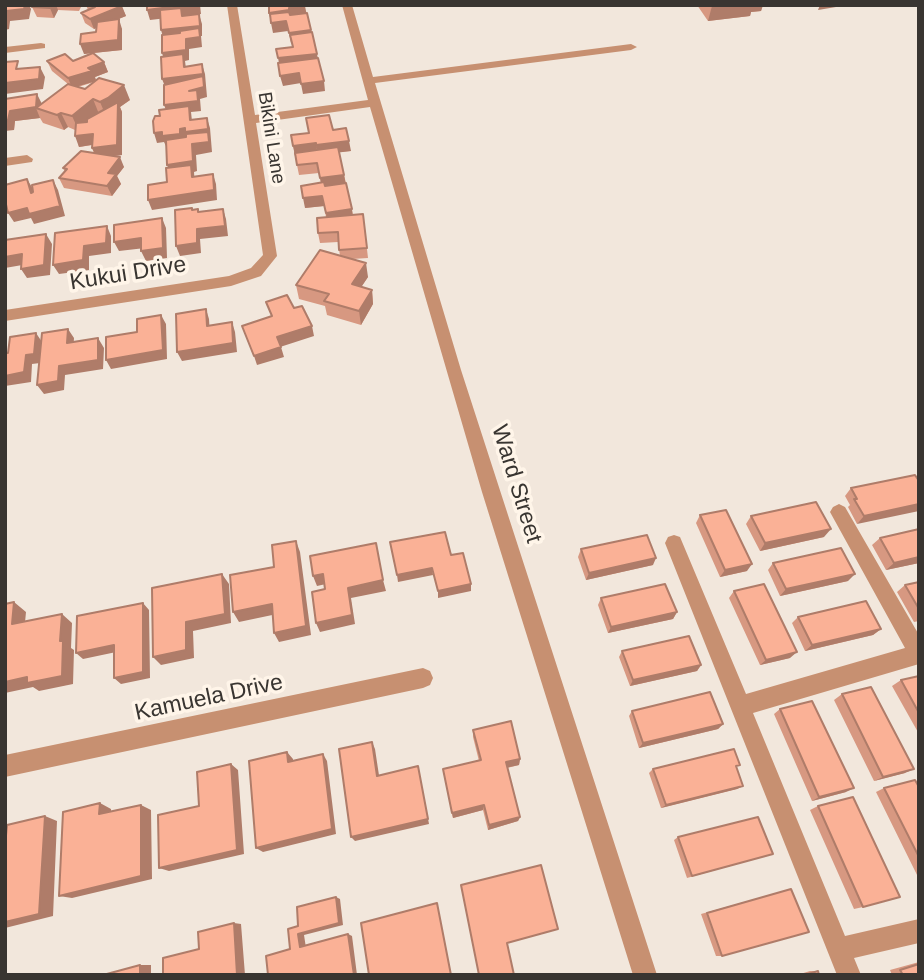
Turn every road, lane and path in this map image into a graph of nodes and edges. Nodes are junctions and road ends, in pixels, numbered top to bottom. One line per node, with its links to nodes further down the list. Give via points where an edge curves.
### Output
1 (232, 5): 8 (street, Bikini Lane)
2 (347, 5): 6 (street, Ward Street)
3 (41, 46): 5 (street)
4 (631, 47): 6 (street)
5 (5, 50)
6 (367, 81): 7 (street, Ward Street)
7 (374, 103): 8 (street); 20 (street, Ward Street)
8 (248, 120): 11 (street, Bikini Lane, via 270,256)
9 (27, 159): 10 (street)
10 (5, 162)
11 (256, 272): 12 (street, Kukui Drive, via 231,281)
12 (5, 316)
13 (839, 512): 16 (street, via 919,654)
14 (674, 543): 16 (street)
15 (423, 678): 17 (street, Kamuela Drive)
16 (741, 706): 19 (street)
17 (5, 766)
18 (919, 931): 19 (street)
19 (839, 950): 21 (street)
20 (645, 975)
21 (849, 975)

